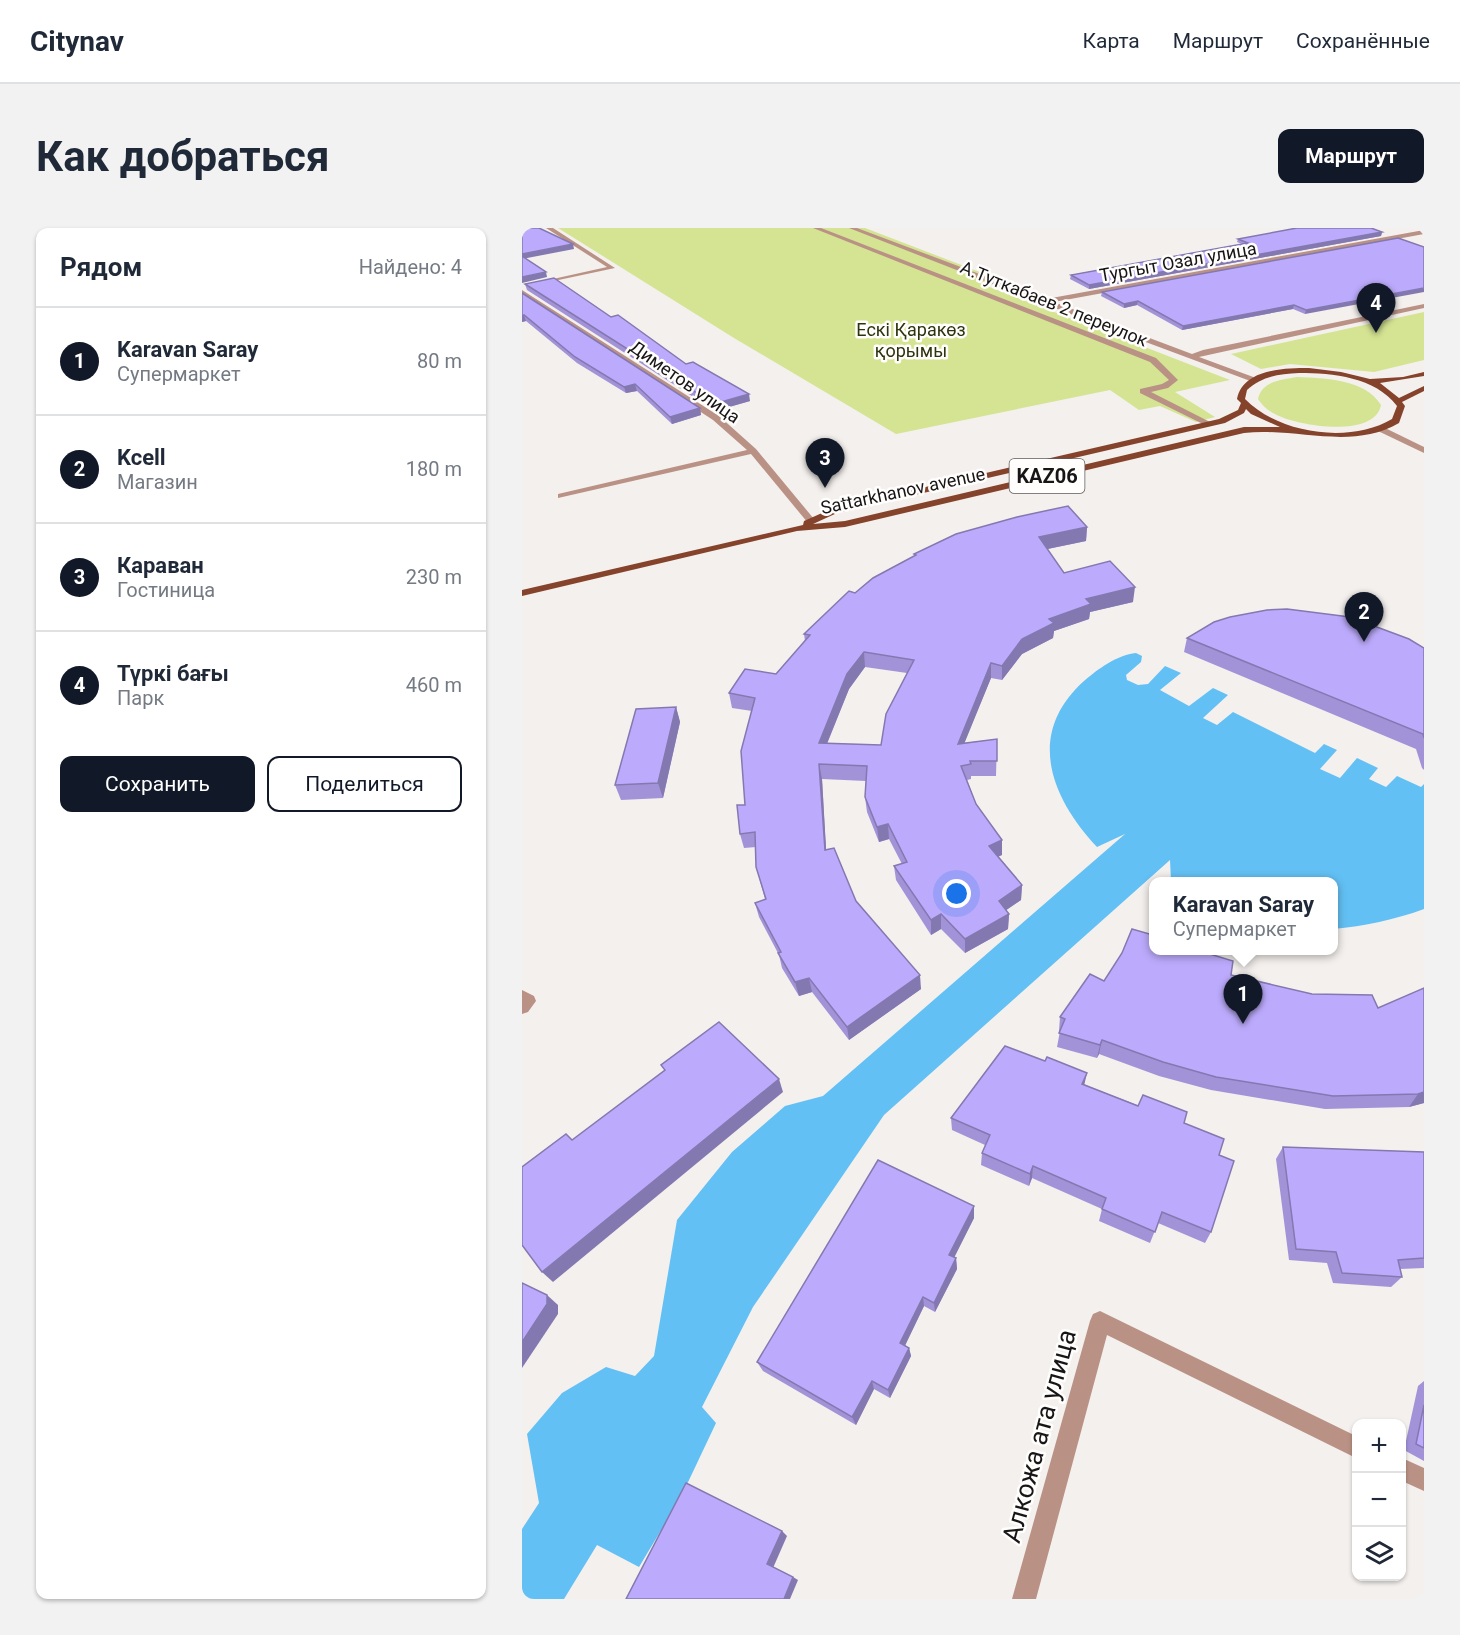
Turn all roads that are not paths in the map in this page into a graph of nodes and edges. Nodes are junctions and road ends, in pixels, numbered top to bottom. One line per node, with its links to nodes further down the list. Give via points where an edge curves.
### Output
1 (549, 228): 5 (street, via 612,268)
2 (816, 228): 16 (street, А.Туткабаев 2 переулок, via 1153,360 1174,380 1143,391)
3 (852, 228): 7 (street)
4 (1424, 232): 7 (street, Тургыт Озал улица)
5 (522, 287)
6 (522, 292): 20 (street, Диметов улица, via 716,418)
7 (1043, 302): 9 (street)
8 (1424, 306): 9 (street)
9 (1192, 357): 11 (street)
10 (1424, 374): 12 (main road)
11 (1253, 380): 12 (main road, via 1270,374 1305,371); 15 (main road, via 1243,388)
12 (1368, 382): 14 (main road)
13 (1424, 388): 14 (main road)
14 (1398, 401): 17 (main road, via 1399,417)
15 (1244, 404): 16 (main road, Sattarkhanov avenue / KАZ06, via 1234,416); 18 (main road, KАZ06, via 1265,420)
16 (1210, 424): 22 (main road, Sattarkhanov avenue / KАZ06, via 834,511)
17 (1381, 429): 18 (main road, KАZ06, via 1337,435); 19 (street)
18 (1298, 431): 23 (main road, Sattarkhanov avenue / KАZ06, via 1244,430 845,524)
19 (1424, 450)
20 (753, 451): 21 (street); 22 (street, Диметов улица)
21 (561, 496)
22 (811, 521): 23 (main road, Sattarkhanov avenue / KАZ06)
23 (796, 528): 24 (main road, Sattarkhanov avenue / KАZ06)
24 (522, 593)
25 (522, 998): 26 (street, via 528,1001)
26 (522, 1007)
27 (1352, 1445): 30 (street, Алкожа ата улица, via 1100,1321)
28 (1406, 1471): 29 (street)
29 (1424, 1480)
30 (1024, 1599)

